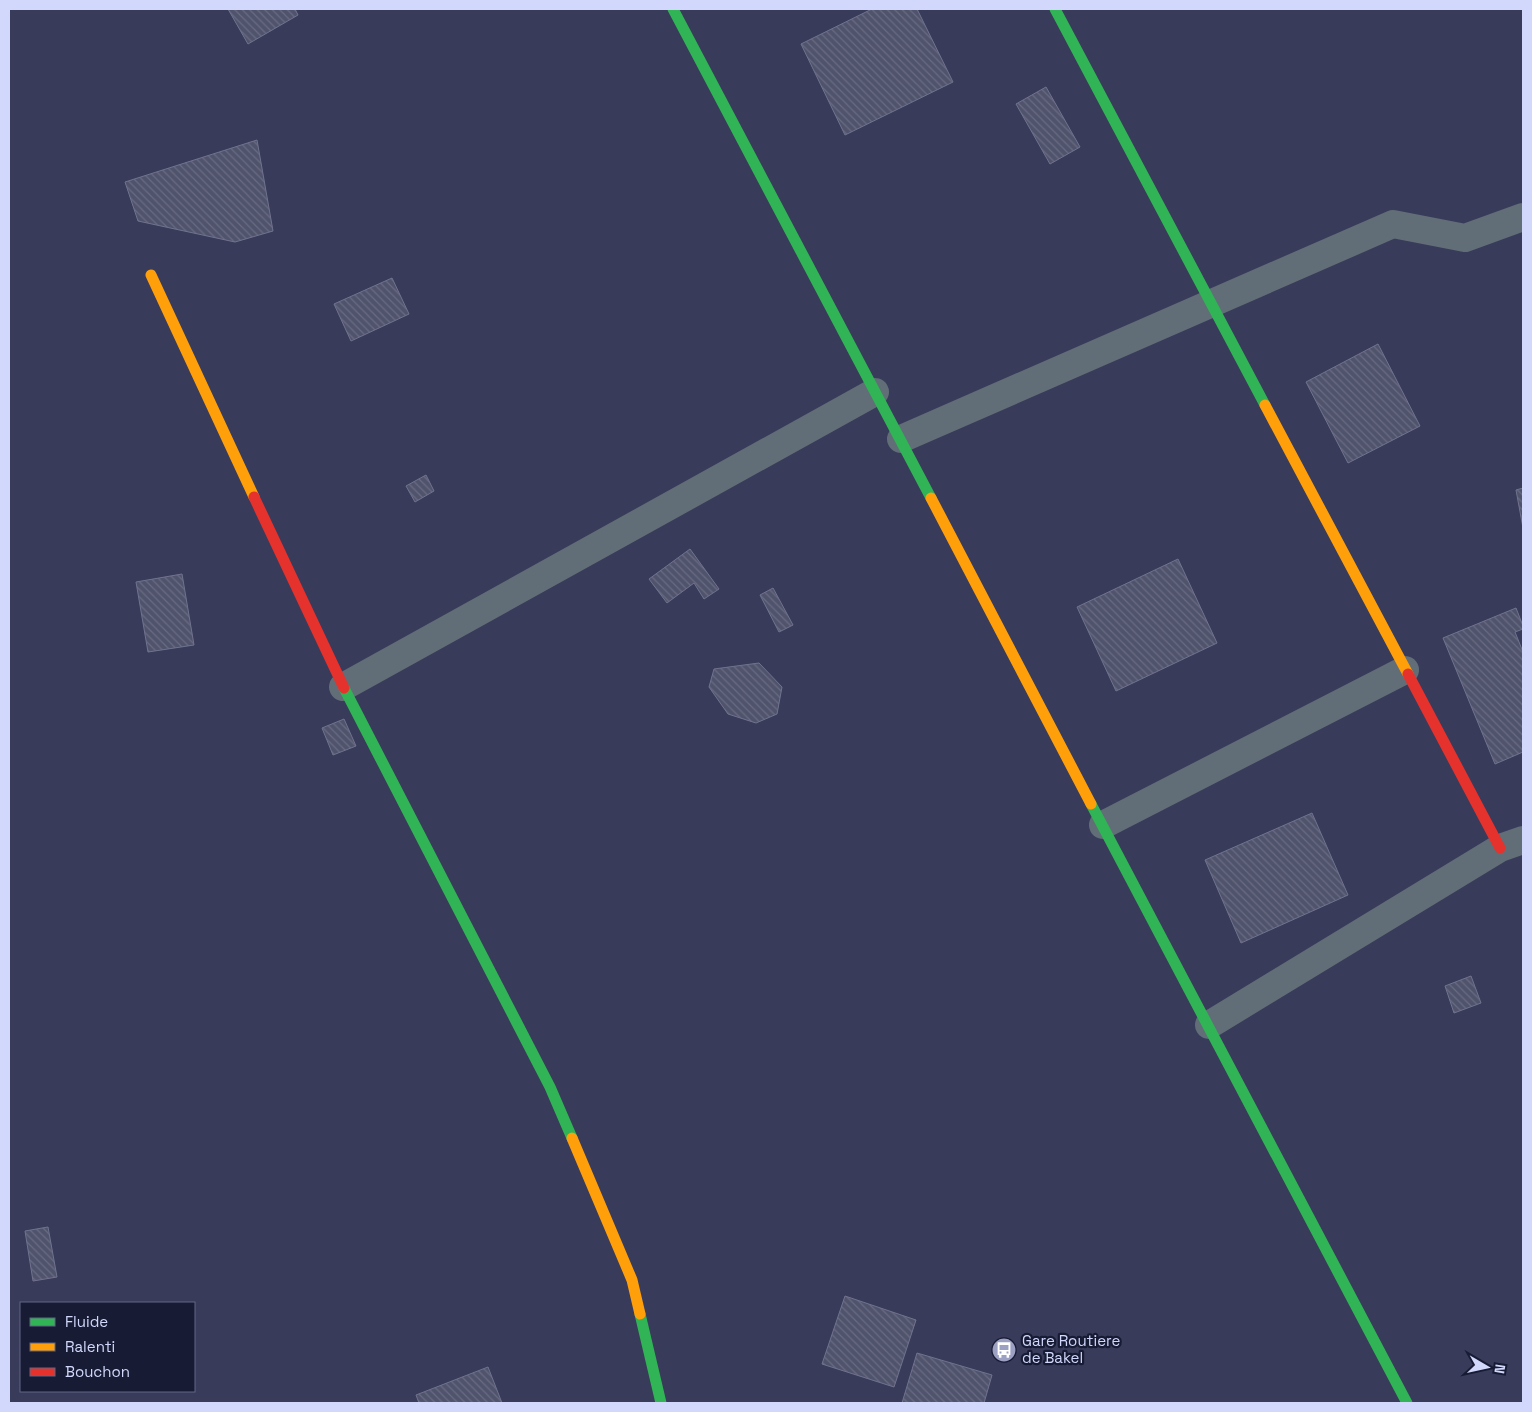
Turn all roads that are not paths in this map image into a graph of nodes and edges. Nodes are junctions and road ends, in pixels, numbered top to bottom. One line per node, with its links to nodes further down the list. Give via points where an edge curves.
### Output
1 (673, 9): 6 (street)
2 (1055, 9): 5 (street)
3 (1523, 217): 5 (street, via 1464,238 1392,224)
4 (151, 275): 9 (street)
5 (1211, 302): 7 (street); 8 (street)
6 (875, 392): 7 (street); 9 (street)
7 (900, 439): 10 (street)
8 (1404, 670): 10 (street); 11 (street)
9 (343, 687): 13 (street, via 550,1087 632,1280)
10 (1103, 825): 12 (street)
11 (1511, 844): 12 (street)
12 (1209, 1025): 14 (street)
13 (661, 1403)
14 (1408, 1403)

